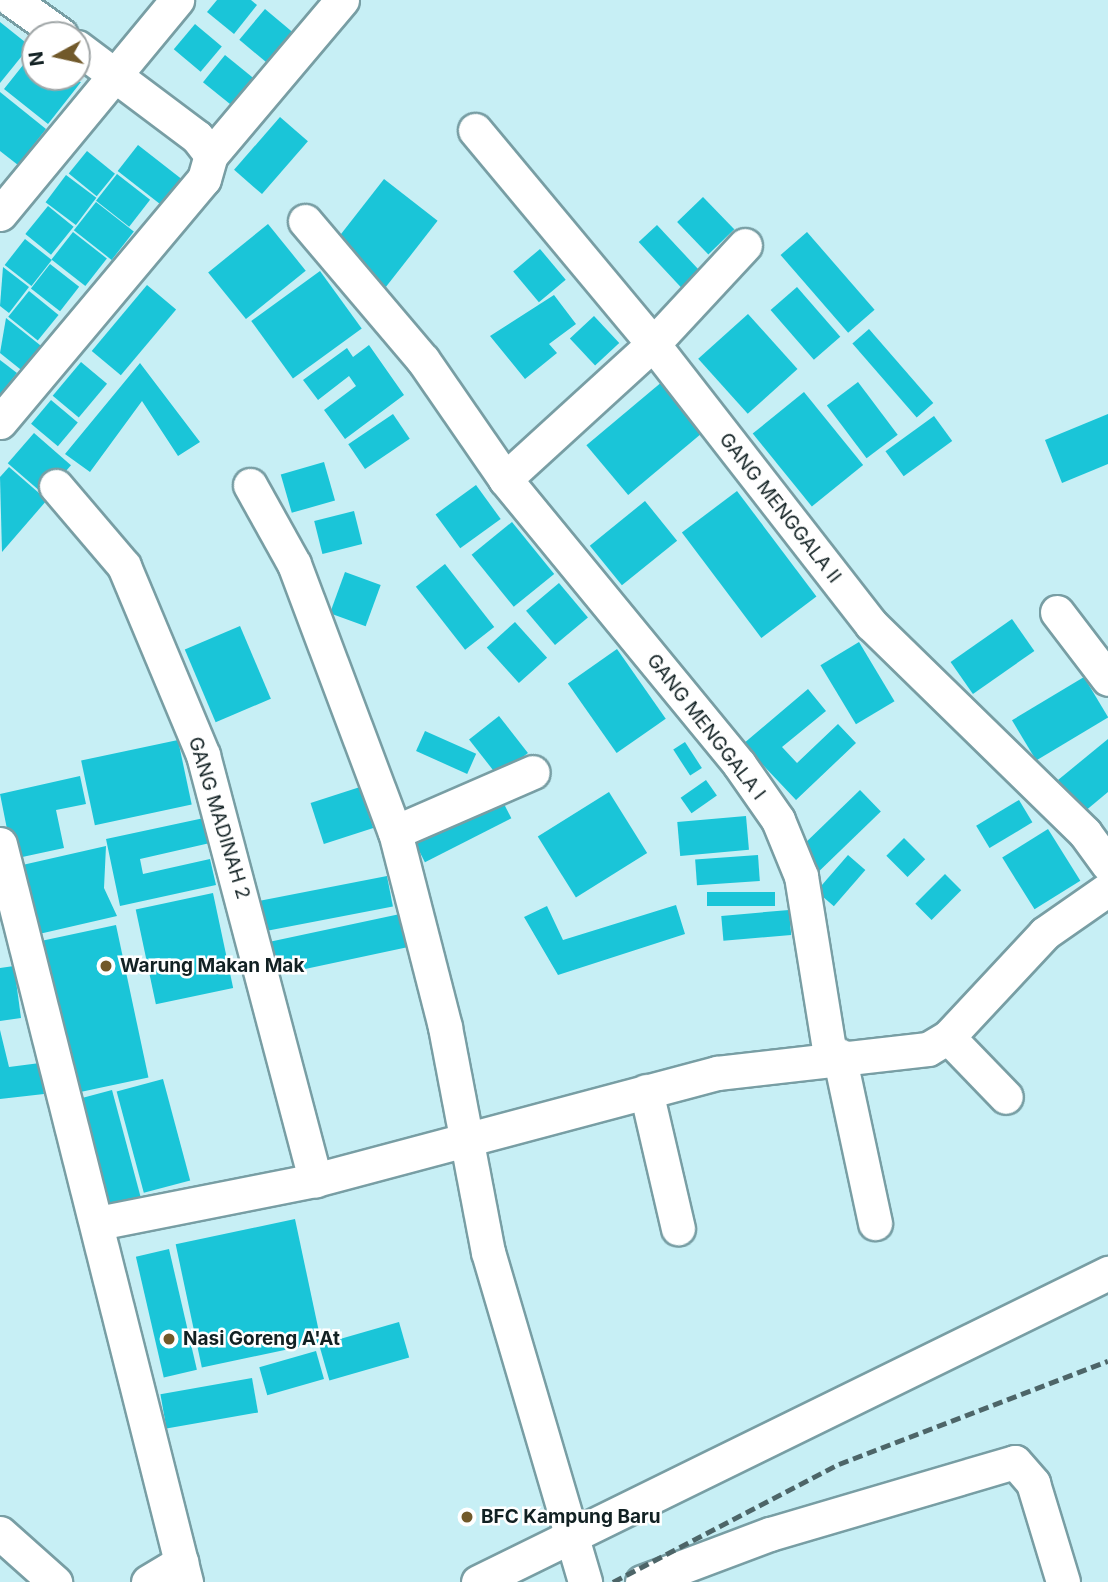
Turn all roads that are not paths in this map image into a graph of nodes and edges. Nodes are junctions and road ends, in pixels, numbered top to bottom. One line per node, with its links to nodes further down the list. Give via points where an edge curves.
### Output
1 (12, 0): 4 (street)
2 (177, 0): 6 (street)
3 (342, 0): 8 (street)
4 (41, 21)
5 (91, 57): 6 (street)
6 (116, 74): 8 (street, via 197,137); 9 (street)
7 (475, 130): 12 (street, GANG MENGGALA II)
8 (211, 155): 13 (street, via 204,179)
9 (0, 214)
10 (305, 221): 14 (street, GANG MENGGALA I, via 422,360)
11 (745, 245): 12 (street)
12 (653, 344): 14 (street); 22 (street, GANG MENGGALA II, via 871,624 1085,833)
13 (0, 422)
14 (505, 479): 25 (street, GANG MENGGALA I, via 739,764 778,821 801,876)
15 (250, 485): 20 (street, via 294,564)
16 (56, 486): 29 (street, GANG MADINAH 2, via 124,566 203,754)
17 (1057, 612): 18 (street)
18 (1108, 679)
19 (533, 772): 20 (street)
20 (395, 832): 28 (street)
21 (0, 844): 30 (street)
22 (1108, 865)
23 (1108, 890): 24 (street, via 1045,933)
24 (948, 1037): 25 (street, via 897,1054); 27 (street)
25 (834, 1056): 26 (street); 31 (street, GANG MENGGALA I)
26 (646, 1091): 28 (street); 32 (street)
27 (1006, 1097)
28 (466, 1140): 29 (street); 35 (street, via 488,1252)
29 (314, 1180): 30 (street)
30 (98, 1223): 36 (street)
31 (875, 1223)
32 (678, 1228)
33 (1108, 1273): 35 (street)
34 (0, 1533): 37 (street)
35 (569, 1539): 39 (street); 40 (street)
36 (183, 1572): 38 (street)
37 (55, 1582)
38 (148, 1582)
39 (478, 1582)
40 (585, 1582)
41 (642, 1582): 42 (street, via 770,1534 1015,1462 1033,1483)
42 (1063, 1582)

